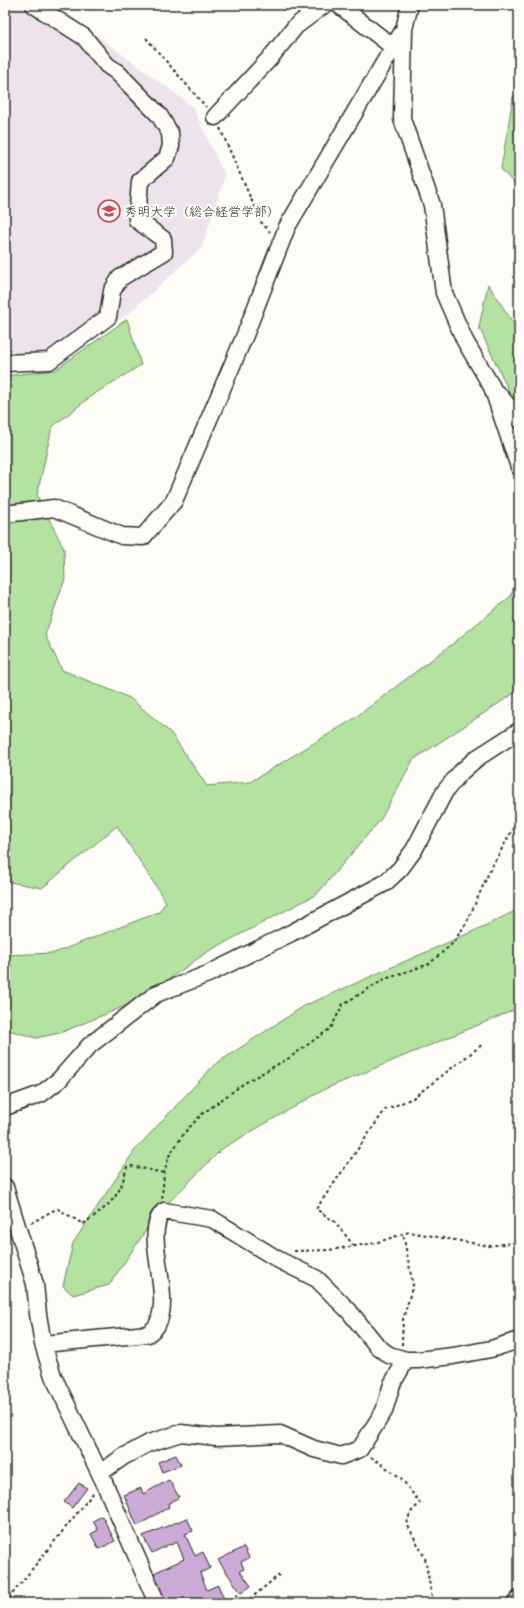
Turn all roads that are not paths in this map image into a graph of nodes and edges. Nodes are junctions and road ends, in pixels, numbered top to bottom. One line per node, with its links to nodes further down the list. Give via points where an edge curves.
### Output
1 (34, 5): 8 (street, via 84,36 107,64 159,115 170,133 171,146 167,158 140,181 137,220 163,239 164,252 120,278 112,291 108,317 49,361)
2 (324, 5): 7 (street, via 296,26)
3 (339, 5): 6 (street)
4 (410, 5): 5 (street)
5 (404, 29): 6 (street); 9 (street, via 402,119 432,205 444,293 465,341)
6 (393, 47): 12 (street, via 287,227 245,336 174,501 143,537 122,536 54,508)
7 (215, 117)
8 (5, 363)
9 (492, 387): 10 (street); 11 (street)
10 (519, 419)
11 (519, 467)
12 (5, 514)
13 (519, 731): 14 (street, via 477,758 461,772 445,791 414,850 400,869 385,883 298,930 208,974 156,994 90,1045 59,1080 41,1094)
14 (5, 1107)
15 (5, 1187): 17 (street, via 34,1284)
16 (519, 1340): 18 (street, via 491,1349 453,1356)
17 (43, 1344): 18 (street, via 148,1334 157,1327 163,1300 155,1233 158,1216 164,1211 212,1219 279,1260 317,1279 349,1311 378,1347 389,1355); 19 (street, via 53,1376)
18 (403, 1359): 19 (street, via 384,1411 360,1449 341,1456 314,1449 280,1434 216,1437 181,1433 150,1443 123,1457)
19 (102, 1477): 21 (street)
20 (519, 1599): 22 (street)
21 (157, 1603)
22 (516, 1603)

